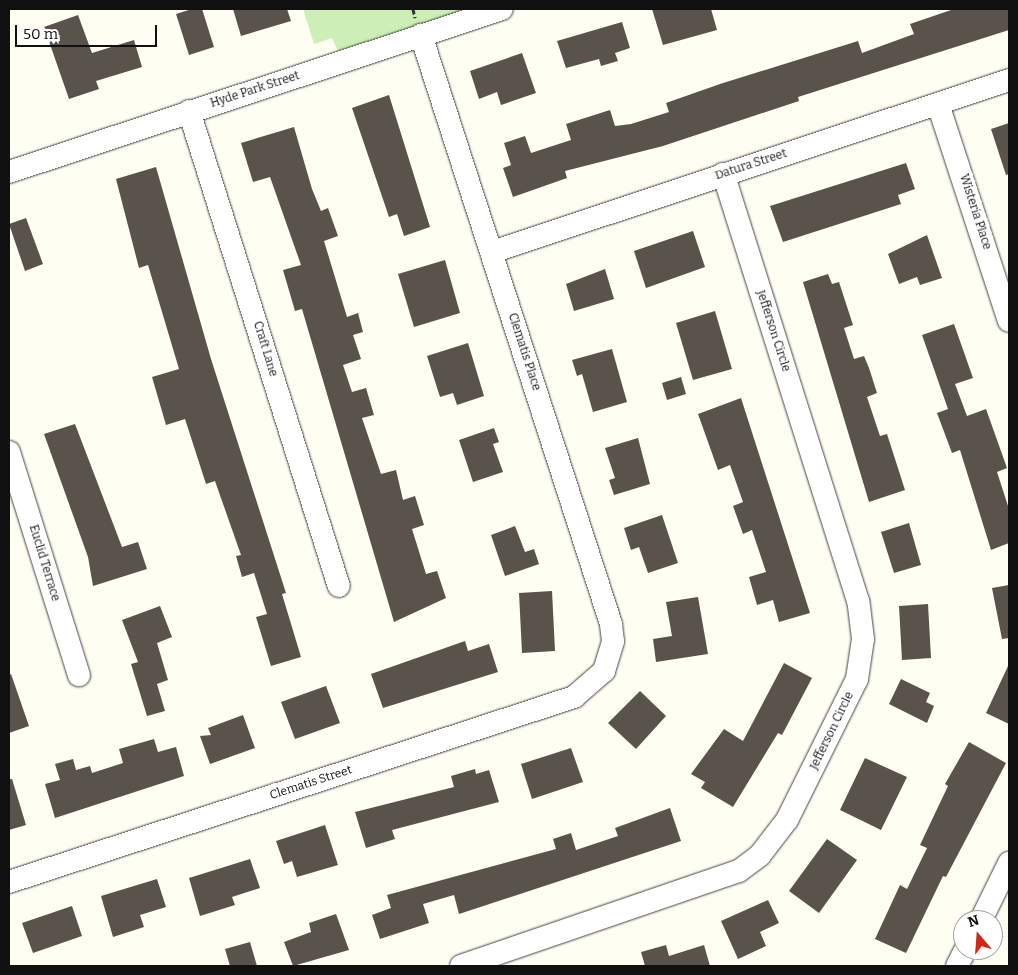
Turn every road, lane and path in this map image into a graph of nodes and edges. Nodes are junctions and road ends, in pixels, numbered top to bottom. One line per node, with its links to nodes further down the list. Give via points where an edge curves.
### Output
1 (502, 9): 2 (street, Hyde Park Street)
2 (421, 35): 5 (street, Hyde Park Street); 8 (street, Clematis Place)
3 (1009, 80): 4 (street, Datura Street)
4 (938, 104): 7 (street, Datura Street); 9 (street, Wisteria Place)
5 (189, 111): 6 (street, Hyde Park Street); 11 (street, Craft Lane)
6 (9, 172)
7 (723, 174): 8 (street, Datura Street); 17 (street, Jefferson Circle, via 858,601 863,639 858,679 788,820 760,855 715,883)
8 (492, 252): 12 (street, Clematis Place, via 611,624 613,641)
9 (1009, 321)
10 (9, 452): 13 (street, Euclid Terrace)
11 (339, 586)
12 (604, 671): 15 (street, Clematis Street, via 574,697)
13 (78, 675)
14 (1009, 863): 16 (street)
15 (9, 882)
16 (985, 910)
17 (504, 960): 18 (street, Jefferson Circle)
18 (461, 966)

